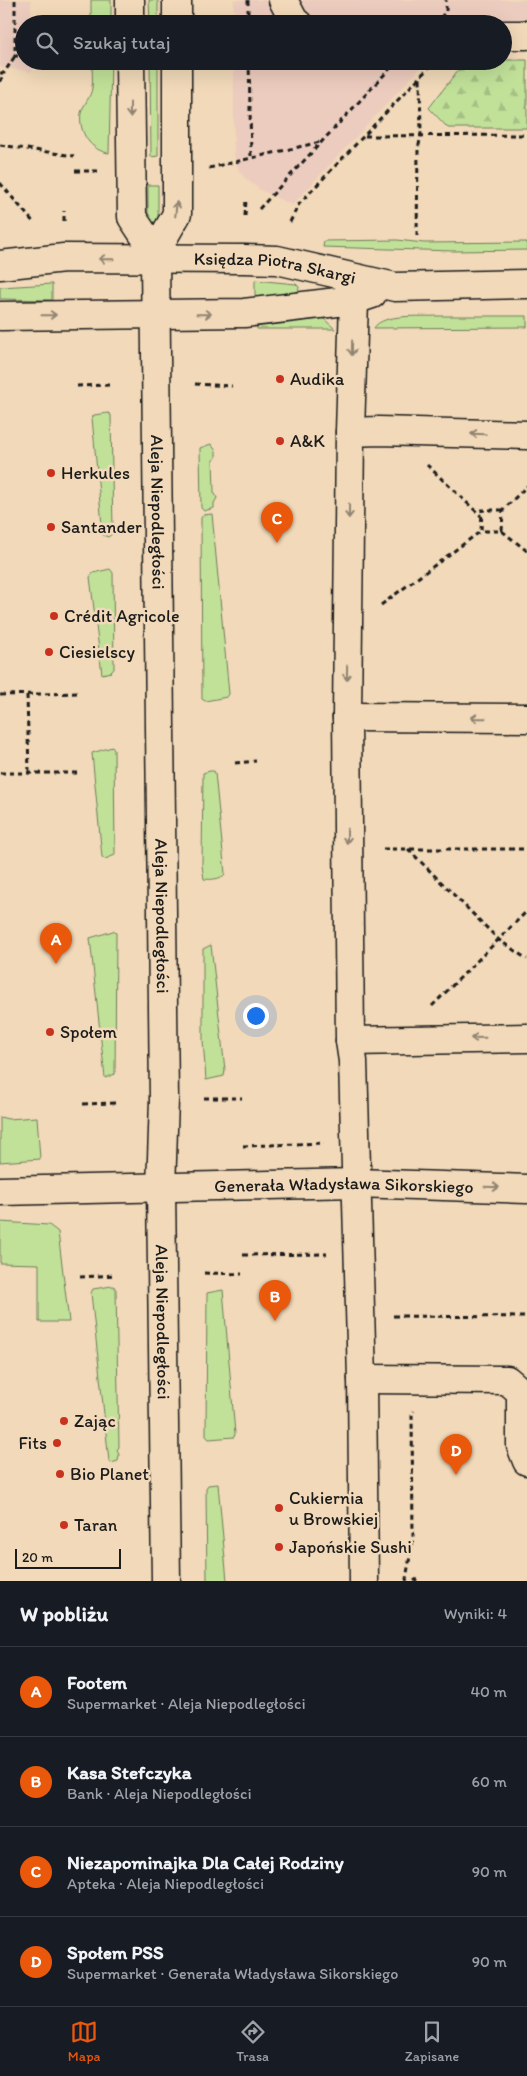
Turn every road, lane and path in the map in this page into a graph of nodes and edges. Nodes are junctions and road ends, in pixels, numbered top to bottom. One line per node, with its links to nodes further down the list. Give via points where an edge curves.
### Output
1 (15, 0): 14 (path)
2 (130, 0): 7 (street)
3 (176, 0): 8 (street)
4 (248, 0): 9 (path)
5 (283, 0): 10 (street)
6 (446, 0): 11 (path)
7 (130, 15)
8 (177, 15)
9 (248, 15)
10 (291, 15)
11 (443, 15)
12 (512, 35): 13 (street)
13 (527, 35)
14 (15, 56): 20 (path)
15 (130, 70): 42 (street, one-way to 42, via 132,217)
16 (177, 70): 42 (street, one-way to 16, via 177,214)
17 (249, 70): 29 (path)
18 (388, 70): 26 (path)
19 (426, 70): 21 (path)
20 (2, 73): 22 (path)
21 (420, 76): 24 (path); 25 (path)
22 (0, 82)
23 (527, 135): 25 (path)
24 (365, 136): 25 (path); 39 (path, via 299,204)
25 (421, 136): 41 (path, via 418,149)
26 (320, 142): 29 (path); 35 (path)
27 (0, 145): 28 (path)
28 (74, 156)
29 (251, 158): 30 (path)
30 (202, 170)
31 (75, 171): 32 (path)
32 (105, 171)
33 (0, 183): 40 (path)
34 (246, 199): 37 (path)
35 (259, 209)
36 (64, 211): 38 (path)
37 (245, 216)
38 (64, 221)
39 (290, 222)
40 (35, 224)
41 (418, 236)
42 (155, 255): 43 (street, Księdza Piotra Skargi, one-way to 43, via 64,258); 45 (street, Księdza Piotra Skargi, via 277,260); 47 (street, Aleja Niepodległości)
43 (0, 265)
44 (527, 284): 45 (street, Księdza Piotra Skargi)
45 (394, 287): 46 (street, Księdza Piotra Skargi)
46 (354, 300): 47 (street, Księdza Piotra Skargi, one-way to 46, via 244,313); 53 (street, one-way to 53)
47 (155, 315): 48 (street, Księdza Piotra Skargi, one-way to 47); 87 (street, Aleja Niepodległości, via 164,1100)
48 (0, 316)
49 (196, 384): 52 (path)
50 (113, 385): 51 (path)
51 (78, 386)
52 (232, 386)
53 (350, 432): 54 (street); 66 (street, one-way to 66)
54 (426, 432): 55 (street, one-way to 54); 58 (path, via 427,466)
55 (527, 435)
56 (527, 486): 57 (path)
57 (503, 510): 58 (path, via 482,510); 60 (path)
58 (481, 516): 59 (path)
59 (481, 531): 60 (path); 62 (path)
60 (502, 531): 61 (path)
61 (527, 551)
62 (379, 606)
63 (80, 693): 64 (path)
64 (27, 695): 65 (path); 71 (path)
65 (0, 696)
66 (346, 716): 67 (street, one-way to 66); 81 (street, one-way to 81)
67 (527, 718)
68 (256, 761): 69 (path)
69 (235, 762)
70 (0, 773): 71 (path)
71 (29, 773): 72 (path)
72 (81, 773)
73 (382, 849): 74 (path)
74 (408, 849): 75 (path); 77 (path)
75 (527, 849)
76 (527, 911): 77 (path)
77 (499, 940): 78 (path); 80 (path)
78 (527, 959)
79 (527, 1038): 80 (street, one-way to 80)
80 (398, 1040): 81 (street)
81 (350, 1041): 86 (street)
82 (204, 1098): 83 (path)
83 (242, 1098)
84 (115, 1103): 85 (path)
85 (83, 1104)
86 (356, 1183): 87 (street, Generała Władysława Sikorskiego); 88 (street, Generała Władysława Sikorskiego, one-way to 88); 98 (street)
87 (161, 1188): 89 (street, Generała Władysława Sikorskiego); 101 (street, Aleja Niepodległości)
88 (527, 1189)
89 (0, 1191)
90 (336, 1254): 91 (path)
91 (243, 1255)
92 (204, 1274): 93 (path)
93 (242, 1274)
94 (116, 1275): 95 (path)
95 (80, 1277)
96 (383, 1316): 97 (path)
97 (527, 1317)
98 (362, 1379): 100 (street, via 507,1380 521,1392 521,1446); 102 (street)
99 (412, 1414): 103 (path, via 413,1539)
100 (527, 1461)
101 (166, 1581)
102 (364, 1581)
103 (407, 1581)

